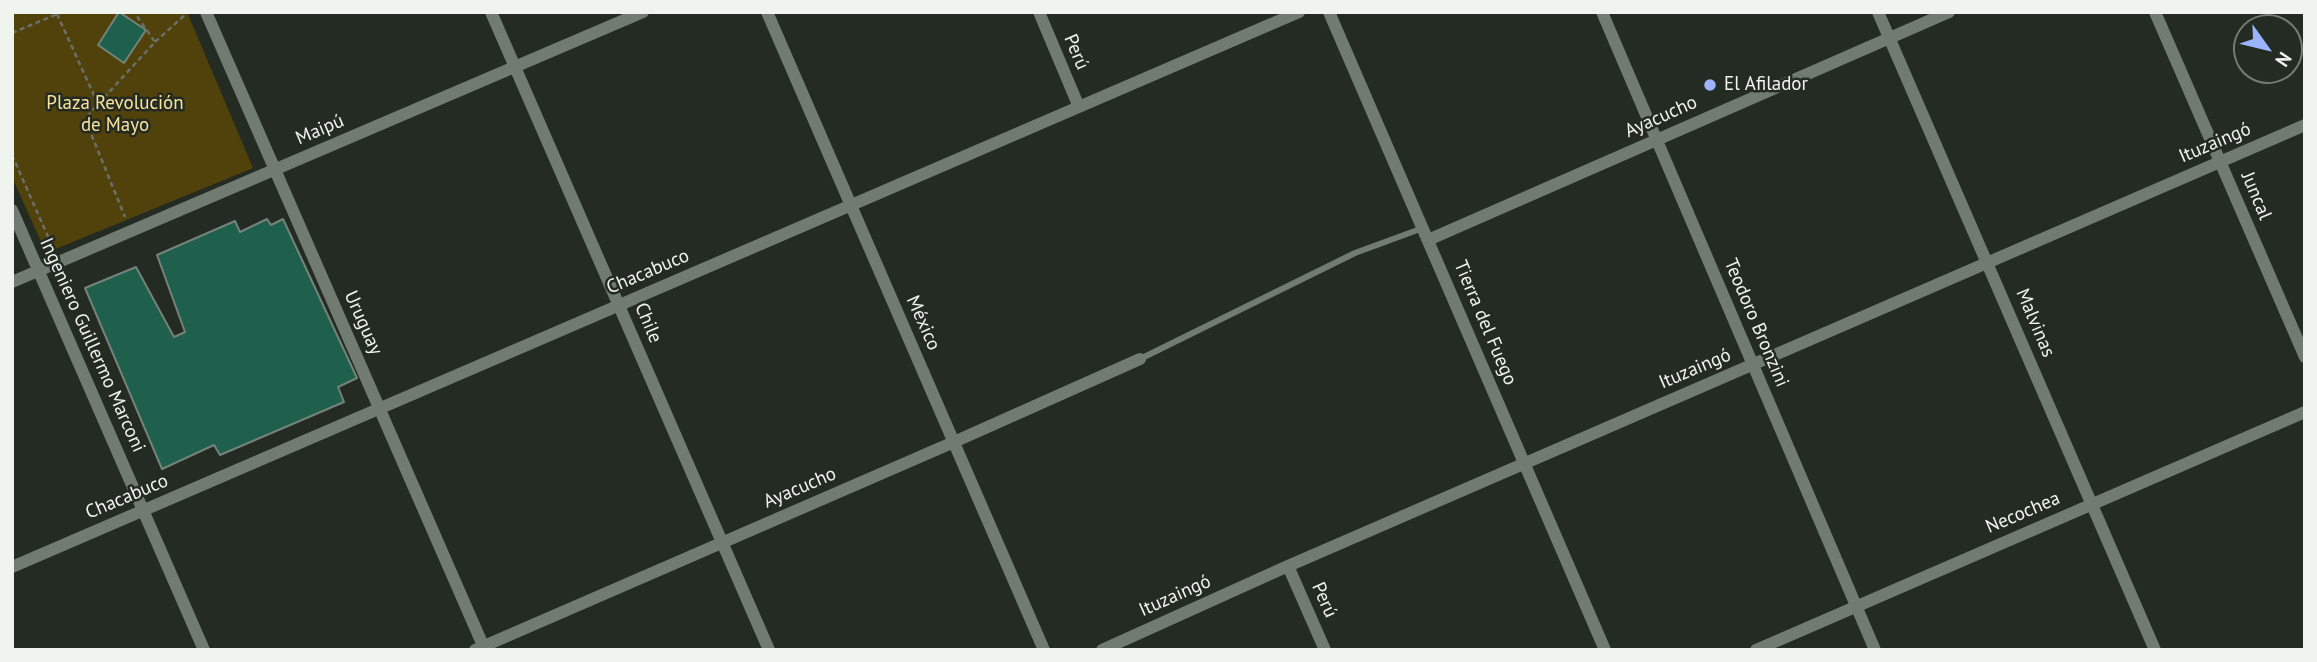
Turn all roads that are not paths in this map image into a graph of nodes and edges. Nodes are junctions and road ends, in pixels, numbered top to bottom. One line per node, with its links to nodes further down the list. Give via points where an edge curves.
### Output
1 (206, 12): 18 (street, Uruguay)
2 (491, 12): 13 (street, Chile)
3 (643, 12): 13 (street, Maipú)
4 (766, 12): 19 (street, México)
5 (1038, 12): 14 (street, Perú)
6 (1299, 12): 14 (street, Chacabuco)
7 (1329, 12): 21 (street, Tierra del Fuego)
8 (1602, 12): 16 (street, Teodoro Bronzini)
9 (1878, 12): 12 (street, Malvinas)
10 (1949, 12): 12 (street, Ayacucho)
11 (2155, 12): 17 (street, Juncal)
12 (1890, 38): 16 (street, Ayacucho); 22 (street, Malvinas)
13 (515, 67): 18 (street, Maipú); 25 (street, Chile)
14 (1079, 107): 19 (street, Chacabuco)
15 (2305, 125): 17 (street, Ituzaingó)
16 (1657, 140): 21 (street, Ayacucho); 28 (street, Teodoro Bronzini)
17 (2220, 162): 22 (street, Ituzaingó); 26 (street, Juncal)
18 (275, 170): 23 (street, Maipú); 29 (street, Uruguay)
19 (851, 206): 25 (street, Chacabuco); 31 (street, México)
20 (12, 210): 23 (street, Ingeniero Guillermo Marconi)
21 (1425, 234): 27 (lane, via 1354,253); 32 (street, Tierra del Fuego)
22 (1987, 263): 28 (street, Ituzaingó); 33 (street, Malvinas)
23 (39, 271): 24 (street, Maipú); 34 (street, Ingeniero Guillermo Marconi)
24 (12, 282)
25 (619, 305): 29 (street, Chacabuco); 35 (street, Chile)
26 (2305, 357)
27 (1140, 359): 31 (street, Ayacucho)
28 (1753, 365): 32 (street, Ituzaingó); 38 (street, Teodoro Bronzini)
29 (380, 409): 34 (street, Chacabuco); 39 (street, Uruguay)
30 (2305, 412): 33 (street, Necochea)
31 (954, 442): 35 (street, Ayacucho); 42 (street, México)
32 (1525, 463): 36 (street, Ituzaingó); 45 (street, Tierra del Fuego)
33 (2092, 504): 38 (street, Necochea); 48 (street, Malvinas)
34 (143, 511): 37 (street, Chacabuco); 40 (street, Ingeniero Guillermo Marconi)
35 (722, 543): 39 (street, Ayacucho); 41 (street, Chile)
36 (1288, 566): 43 (street, Ituzaingó); 44 (street, Perú)
37 (12, 567)
38 (1857, 606): 46 (street, Necochea); 47 (street, Teodoro Bronzini)
39 (481, 649)
40 (204, 650)
41 (769, 650)
42 (1044, 650)
43 (1102, 650)
44 (1325, 650)
45 (1605, 650)
46 (1756, 650)
47 (1875, 650)
48 (2155, 650)

